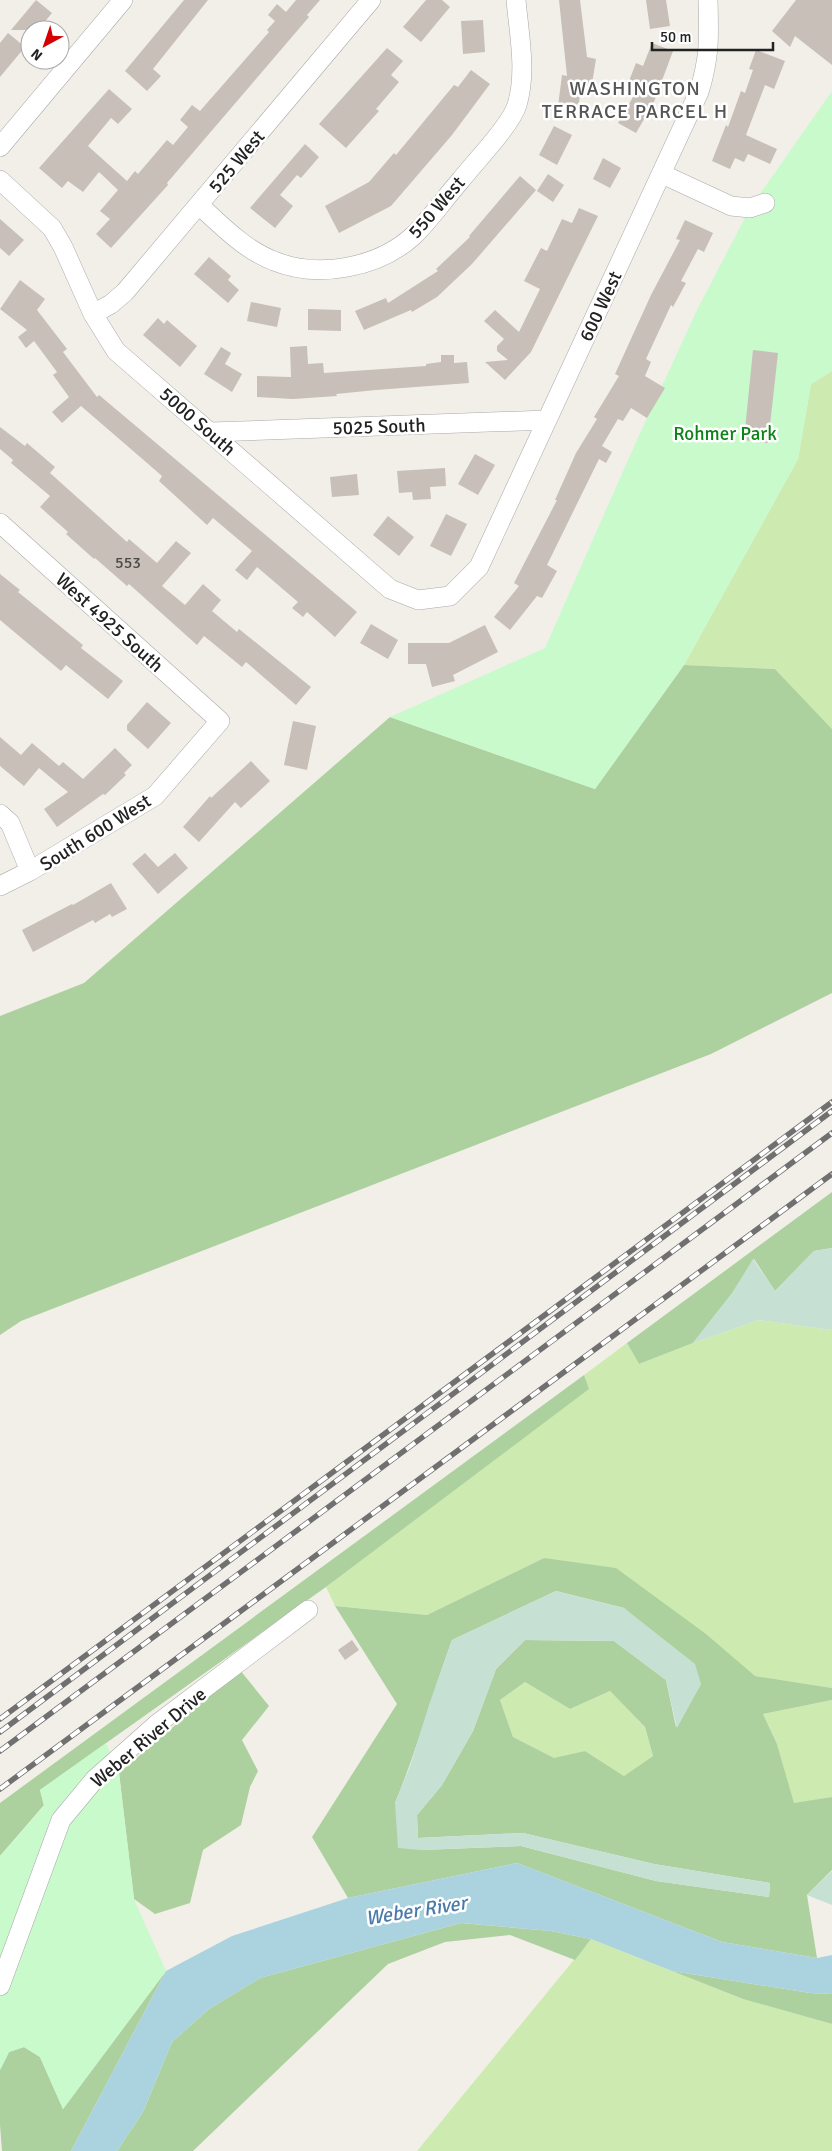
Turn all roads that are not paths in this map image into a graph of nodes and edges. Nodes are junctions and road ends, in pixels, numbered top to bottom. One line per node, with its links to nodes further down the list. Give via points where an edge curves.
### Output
1 (122, 0): 5 (street)
2 (371, 0): 9 (street, 525 West)
3 (516, 0): 9 (street, 550 West, via 522,76 516,107 499,134 413,236 395,250 356,266 298,268 274,261 240,242)
4 (708, 0): 6 (street, 600 West, via 710,41 707,66 699,92)
5 (0, 146)
6 (662, 174): 8 (street, via 731,206 750,208); 11 (street, 600 West)
7 (0, 180): 10 (street, 5000 South, via 52,228)
8 (765, 203)
9 (199, 205): 10 (street, 525 West, via 125,292)
10 (93, 314): 12 (street, 5000 South, via 116,351)
11 (547, 420): 12 (street, 5025 South); 14 (street, 600 West, via 479,567)
12 (211, 432): 14 (street, 5000 South, via 390,589 418,600)
13 (0, 523): 15 (street, West 4925 South)
14 (450, 596)
15 (220, 720): 17 (street, South 600 West, via 155,796)
16 (0, 814): 17 (street, via 10,822)
17 (30, 871): 18 (street, South 600 West)
18 (0, 886)
19 (308, 1610): 20 (street, Weber River Drive, via 157,1724 95,1778 61,1820)
20 (6, 1953): 21 (street, Weber River Drive)
21 (0, 1986)

